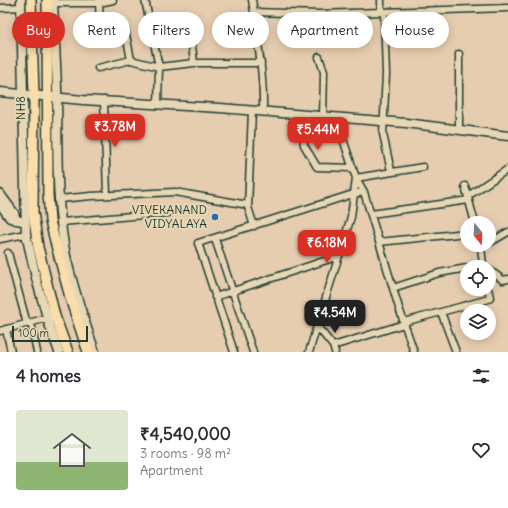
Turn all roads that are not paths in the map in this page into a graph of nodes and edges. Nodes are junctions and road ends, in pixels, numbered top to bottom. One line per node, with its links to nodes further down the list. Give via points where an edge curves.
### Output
1 (31, 0): 29 (main road, NH8)
2 (113, 0): 7 (street)
3 (145, 0): 25 (street)
4 (252, 0): 12 (street)
5 (380, 0): 15 (street)
6 (51, 1): 7 (street); 30 (main road)
7 (99, 1): 11 (street)
8 (21, 4): 9 (street); 28 (street)
9 (0, 8)
10 (508, 8): 15 (street)
11 (99, 12)
12 (254, 12)
13 (269, 12): 14 (street)
14 (381, 12)
15 (382, 12)
16 (129, 48): 22 (street)
17 (192, 48): 23 (street)
18 (258, 48): 24 (street)
19 (384, 48): 38 (street)
20 (459, 54): 39 (street)
21 (319, 57): 36 (street, via 324,72)
22 (131, 60): 25 (street); 26 (street)
23 (194, 63): 24 (street); 25 (street)
24 (260, 63): 34 (street)
25 (159, 67): 32 (street)
26 (98, 68)
27 (0, 92): 28 (street)
28 (24, 93): 29 (street); 60 (street)
29 (34, 95): 30 (street); 57 (main road, NH8)
30 (52, 97): 31 (street); 52 (street); 80 (main road, via 48,194 50,221)
31 (104, 100): 32 (street); 50 (street)
32 (158, 104): 33 (street)
33 (252, 111): 34 (street); 54 (street)
34 (262, 112): 35 (street)
35 (300, 115): 36 (street); 42 (street, via 304,145 317,167)
36 (323, 117): 37 (street)
37 (336, 118): 38 (street); 42 (street)
38 (384, 122): 39 (street); 44 (street, via 383,134)
39 (459, 130): 40 (street)
40 (508, 136)
41 (423, 166): 44 (street)
42 (353, 168): 45 (street)
43 (508, 169): 51 (street)
44 (391, 172): 45 (street)
45 (356, 178): 47 (street); 49 (street)
46 (465, 186): 51 (street)
47 (364, 192): 49 (street); 56 (street)
48 (0, 194): 59 (street)
49 (353, 194): 62 (street); 71 (street, via 351,217)
50 (107, 195): 52 (street); 54 (street, via 175,192)
51 (468, 198): 56 (street); 58 (street)
52 (59, 199): 61 (street)
53 (0, 204): 59 (street, via 10,218)
54 (248, 205): 62 (street)
55 (168, 213): 61 (street)
56 (371, 214): 69 (street)
57 (34, 216): 60 (street); 88 (main road, NH8, via 40,255)
58 (473, 216)
59 (16, 220): 60 (street)
60 (25, 222): 65 (street)
61 (61, 222): 85 (street, via 68,263)
62 (254, 226): 67 (street)
63 (508, 232): 68 (street)
64 (460, 234): 69 (street)
65 (26, 235): 66 (street); 81 (street)
66 (0, 239)
67 (215, 239): 76 (street); 78 (street, via 198,243)
68 (496, 239)
69 (379, 242): 75 (street)
70 (8, 253): 83 (street)
71 (339, 256): 76 (street); 84 (street)
72 (460, 269): 75 (street, via 439,273)
73 (496, 275): 74 (street, via 503,280)
74 (508, 279)
75 (393, 288): 82 (street)
76 (233, 292): 78 (street); 94 (street)
77 (490, 296): 79 (street, via 489,300)
78 (215, 297): 93 (street)
79 (441, 312): 82 (street); 97 (street)
80 (76, 317): 85 (main road); 91 (main road)
81 (47, 318): 83 (street); 88 (street)
82 (404, 322): 87 (street); 96 (street)
83 (29, 324): 86 (street); 90 (street)
84 (317, 326): 87 (street); 95 (street)
85 (87, 329): 92 (street)
86 (3, 330): 89 (street)
87 (334, 349)
88 (64, 350)
89 (11, 352)
90 (37, 352)
91 (88, 352)
92 (95, 352)
93 (234, 352)
94 (253, 352)
95 (309, 352)
96 (414, 352)
97 (456, 352)

